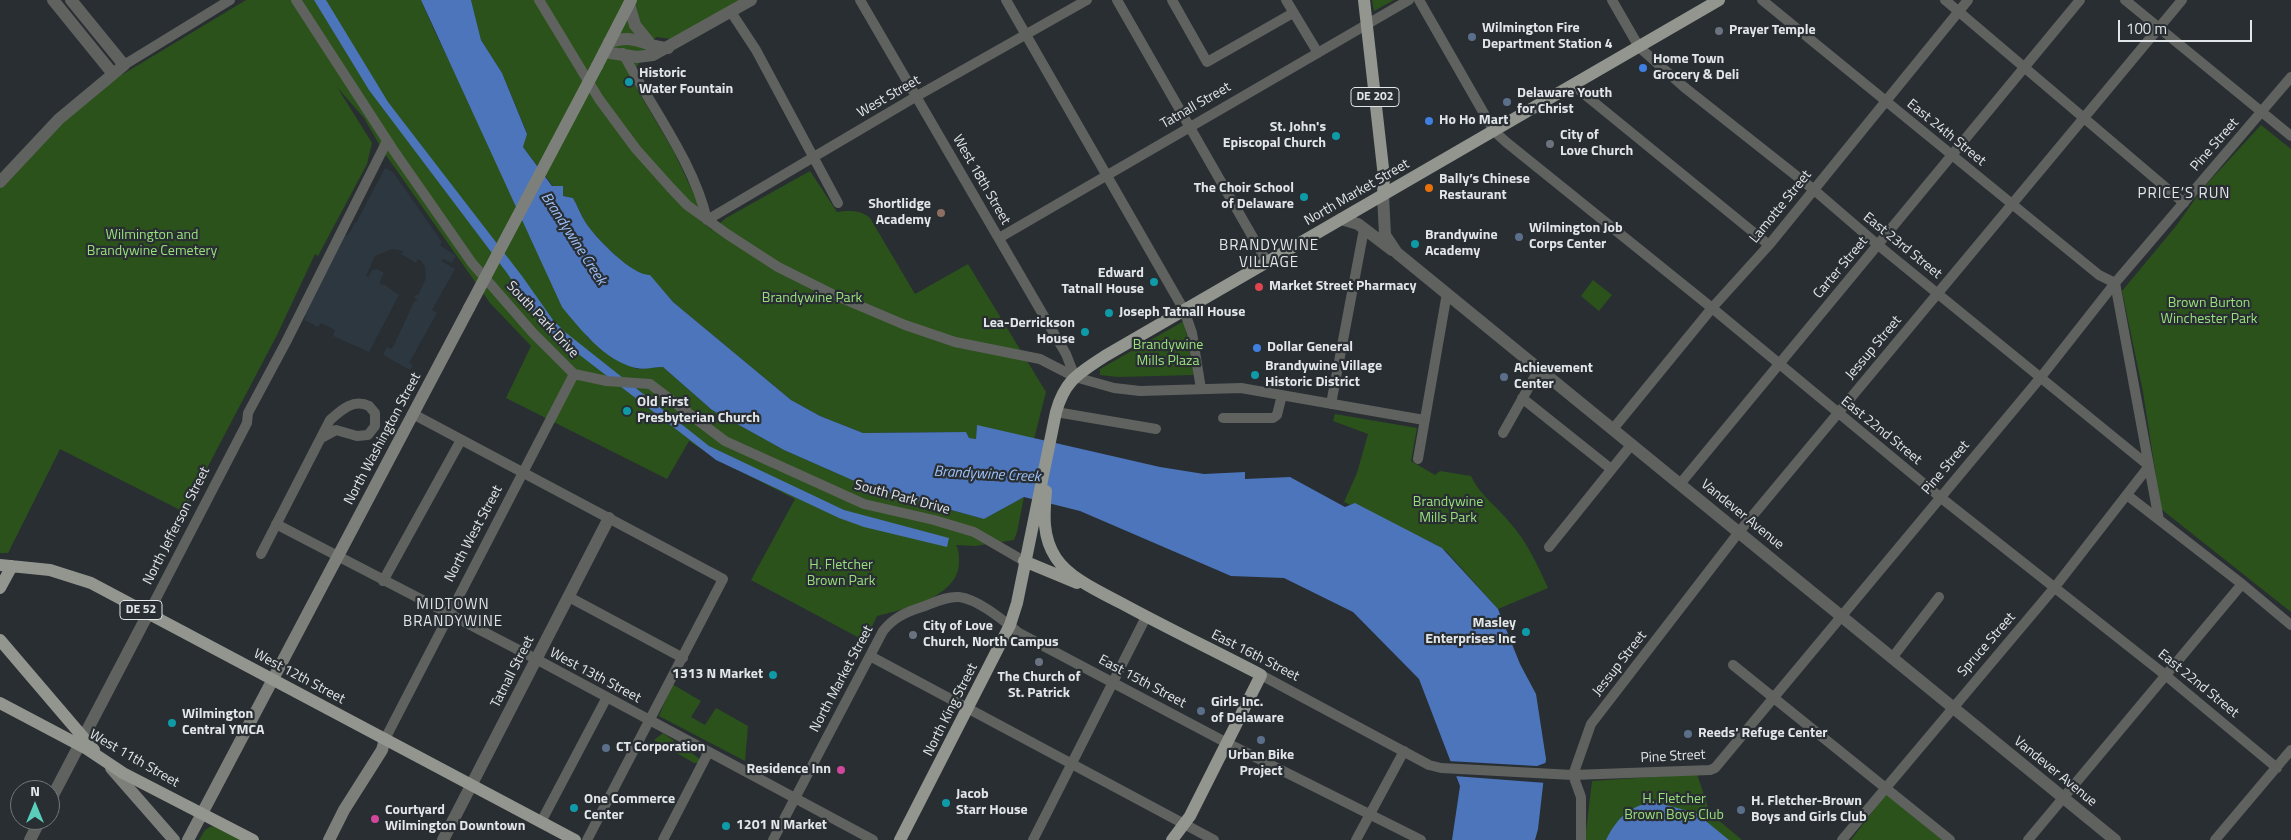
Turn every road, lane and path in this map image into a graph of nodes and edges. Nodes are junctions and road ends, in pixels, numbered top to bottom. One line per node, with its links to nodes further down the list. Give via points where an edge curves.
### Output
1 (52, 0): 38 (street)
2 (70, 0): 36 (street)
3 (296, 0): 48 (street, South Park Drive)
4 (539, 0): 59 (street, via 599,99 620,127 670,187)
5 (751, 0): 26 (street)
6 (860, 0): 41 (street, West 18th Street)
7 (1006, 0): 30 (street)
8 (1087, 0): 30 (street, West Street)
9 (1117, 0): 45 (street)
10 (1172, 0): 27 (street, via 1207,62)
11 (1286, 0): 27 (street)
12 (1364, 0): 28 (main road, DE 202)
13 (1409, 0): 28 (street, Tatnall Street)
14 (1419, 0): 46 (street)
15 (1612, 0): 32 (street, East 23rd Street)
16 (1719, 0): 32 (main road, North Market Street)
17 (1762, 0): 42 (street, East 24th Street)
18 (1945, 0): 25 (street)
19 (1968, 0): 25 (street, Lamotte Street)
20 (2080, 0): 37 (street, Carter Street)
21 (2126, 0): 29 (street)
22 (2182, 0): 29 (street, Jessup Street)
23 (223, 2): 36 (street)
24 (630, 2): 31 (main road, North Washington Street); 33 (street, via 638,31)
25 (1959, 11): 37 (street); 42 (street, Lamotte Street)
26 (731, 12): 33 (street); 50 (street, via 756,50)
27 (1293, 13): 34 (street)
28 (1367, 24): 34 (street, Tatnall Street); 54 (main road, DE 202, via 1384,177)
29 (2160, 28): 43 (street); 44 (street, Jessup Street)
30 (1027, 35): 41 (street, West Street); 51 (street)
31 (606, 47): 33 (street, via 636,38); 35 (street); 82 (main road, North Washington Street, bridge)
32 (1639, 47): 40 (main road, North Market Street); 53 (street, East 23rd Street, via 1684,87)
33 (662, 48): 35 (street, via 653,55)
34 (1318, 52): 45 (street, Tatnall Street)
35 (623, 53): 59 (street, via 690,174)
36 (124, 65): 38 (street)
37 (2024, 67): 44 (street); 49 (street, Carter Street)
38 (113, 74): 52 (street, via 59,119)
39 (2291, 77): 43 (street, Pine Street)
40 (1574, 85): 46 (main road, North Market Street); 62 (street)
41 (917, 96): 50 (street, West Street); 61 (street, West 18th Street)
42 (1884, 101): 49 (street, East 24th Street); 53 (street, Lamotte Street)
43 (2262, 112): 47 (street); 56 (street, Pine Street)
44 (2085, 117): 56 (street); 57 (street, Jessup Street)
45 (1191, 126): 51 (street, Tatnall Street); 65 (street)
46 (1494, 131): 54 (main road, North Market Street); 69 (street, East 22nd Street)
47 (2291, 136)
48 (387, 141): 73 (street, South Park Drive, via 472,263); 115 (street, North Jefferson Street, via 248,413 247,424)
49 (1953, 154): 57 (street, East 24th Street); 63 (street, Carter Street)
50 (815, 157): 55 (street); 59 (street, West Street)
51 (1107, 175): 61 (street, Tatnall Street); 70 (street)
52 (0, 182)
53 (1813, 189): 62 (street, Lamotte Street); 63 (street, East 23rd Street)
54 (1383, 195): 58 (main road, North Market Street); 64 (street, Vandever Avenue, via 1386,236)
55 (838, 203)
56 (2184, 203): 66 (street, Pine Street)
57 (2010, 204): 66 (street, East 24th Street, via 2100,275); 68 (street, Jessup Street)
58 (1341, 219): 60 (street); 65 (main road, North Market Street)
59 (707, 220): 74 (street, via 778,267 854,304 956,342 1040,359)
60 (1364, 229): 64 (street); 79 (street)
61 (999, 238): 74 (street, West 18th Street, via 1066,354)
62 (1768, 245): 69 (street, Lamotte Street)
63 (1878, 245): 68 (street, East 23rd Street); 71 (street, Carter Street)
64 (1397, 253): 67 (street, Vandever Avenue)
65 (1267, 262): 70 (main road, North Market Street)
66 (2115, 283): 75 (street, Pine Street); 92 (street)
67 (1447, 293): 72 (street, Vandever Avenue); 84 (street)
68 (1937, 293): 75 (street, East 23rd Street); 81 (street, Jessup Street)
69 (1712, 308): 71 (street, East 22nd Street); 86 (street, Lamotte Street)
70 (1184, 310): 74 (main road, North Market Street); 76 (street, via 1192,333)
71 (1778, 363): 81 (street, East 22nd Street); 95 (street, Carter Street)
72 (1539, 368): 78 (street); 86 (street, Vandever Avenue)
73 (574, 374): 94 (street, North West Street); 106 (street, South Park Drive, via 607,381 650,384 725,441 848,498 974,532)
74 (1075, 377): 76 (street, via 1114,388 1140,391); 80 (main road, North Market Street, via 1064,389)
75 (2041, 377): 92 (street, East 23rd Street); 97 (street, Pine Street)
76 (1201, 390): 77 (street, via 1241,388)
77 (1282, 395): 79 (street); 83 (street, via 1277,415 1273,418)
78 (1522, 398): 87 (street); 93 (street)
79 (1331, 404): 84 (street)
80 (1056, 412): 85 (street); 98 (main road, North Market Street)
81 (1838, 413): 97 (street, East 22nd Street); 102 (street, Jessup Street)
82 (413, 414): 89 (street); 105 (main road, North Washington Street)
83 (1224, 418)
84 (1424, 420): 91 (street)
85 (1156, 429)
86 (1612, 429): 90 (street, Vandever Avenue)
87 (1503, 433)
88 (323, 437): 88 (street, via 336,430 357,436 368,435 375,426 375,413 364,403 349,406 330,420); 101 (street)
89 (461, 440): 94 (street); 108 (street)
90 (1632, 444): 93 (street); 95 (street, Vandever Avenue)
91 (1418, 459)
92 (2150, 466): 96 (street, Spruce Street); 100 (street)
93 (1611, 469): 103 (street)
94 (523, 472): 99 (street); 116 (street, North West Street)
95 (1680, 484): 102 (street, Vandever Avenue)
96 (2127, 495): 100 (street); 110 (street, Spruce Street)
97 (1940, 496): 110 (street, East 22nd Street); 118 (street, Pine Street)
98 (1040, 514): 106 (main road, North Market Street); 112 (main road, East 16th Street, via 1048,544 1056,559)
99 (609, 518): 113 (street, Tatnall Street); 123 (street, via 723,579)
100 (2159, 520): 109 (street)
101 (276, 524): 104 (street); 105 (street, West 13th Street)
102 (1738, 532): 118 (street, Vandever Avenue); 146 (street, Jessup Street, via 1591,724)
103 (1549, 547)
104 (261, 554)
105 (337, 558): 108 (street, West 13th Street); 129 (main road, North Washington Street)
106 (1024, 560): 112 (main road); 119 (main road, North King Street)
107 (6, 566): 111 (main road); 115 (main road, West 12th Street / DE 52, via 50,570 79,578)
108 (383, 581): 116 (street, West 13th Street)
109 (2242, 584): 120 (street); 127 (street)
110 (2056, 587): 127 (street, East 22nd Street); 134 (street, Spruce Street)
111 (0, 588)
112 (1101, 592): 117 (main road, East 16th Street)
113 (569, 597): 123 (street); 125 (street, Tatnall Street)
114 (1939, 597): 124 (street)
115 (148, 614): 129 (main road, West 12th Street / DE 52); 138 (street, North Jefferson Street)
116 (448, 616): 125 (street, West 13th Street); 137 (street, North West Street)
117 (1146, 616): 128 (main road, East 16th Street); 130 (street)
118 (1842, 616): 124 (street, Vandever Avenue); 132 (street, Pine Street)
119 (1010, 625): 122 (street, North Market Street, via 964,599 949,598 895,619 883,631); 130 (street, East 15th Street, via 1019,633); 135 (main road, North King Street)
120 (2291, 625)
121 (0, 640): 138 (main road)
122 (870, 656): 135 (street); 151 (street, North Market Street)
123 (683, 658): 136 (street)
124 (1892, 658): 134 (street, Vandever Avenue)
125 (536, 660): 131 (street, West 13th Street); 148 (street, Tatnall Street)
126 (1733, 664): 132 (street)
127 (2164, 674): 145 (street, East 22nd Street); 150 (street)
128 (1261, 675): 139 (main road); 141 (street, East 16th Street)
129 (273, 680): 137 (main road, West 12th Street / DE 52); 152 (main road, North Washington Street)
130 (1113, 682): 139 (street, East 15th Street); 144 (street)
131 (607, 697): 136 (street, West 13th Street); 154 (street)
132 (1775, 698): 146 (street, Pine Street, via 1720,764 1710,770); 149 (street)
133 (0, 704): 138 (main road, West 11th Street)
134 (1952, 706): 149 (street, Spruce Street); 150 (street, Vandever Avenue)
135 (968, 709): 144 (street); 166 (main road, North King Street)
136 (650, 721): 142 (street, West 13th Street); 162 (street)
137 (385, 739): 148 (main road, West 12th Street / DE 52); 159 (main road, North West Street, via 382,750)
138 (81, 741): 143 (main road, West 11th Street); 147 (street, North Jefferson Street)
139 (1227, 743): 153 (street, East 15th Street); 155 (main road)
140 (2291, 750): 145 (street)
141 (1404, 751): 146 (street, East 16th Street, via 1441,768); 153 (street)
142 (708, 753): 151 (street, West 13th Street); 163 (street)
143 (99, 756): 152 (main road, West 11th Street, via 123,773); 156 (main road)
144 (1072, 764): 155 (street); 167 (street)
145 (2277, 768): 177 (street)
146 (1573, 775): 172 (street, via 1581,797)
147 (60, 782)
148 (472, 785): 154 (main road, West 12th Street / DE 52); 160 (street, Tatnall Street)
149 (1886, 788): 173 (street, Spruce Street); 174 (street)
150 (2062, 797): 175 (street); 176 (street, Vandever Avenue)
151 (794, 799): 164 (street, North Market Street); 165 (street, West 13th Street)
152 (204, 814): 157 (main road, North Washington Street); 158 (main road, West 11th Street)
153 (1369, 815): 170 (street); 171 (street, East 15th Street)
154 (541, 822): 161 (main road, West 12th Street / DE 52)
155 (1184, 824): 168 (main road); 169 (street)
156 (174, 840)
157 (188, 840)
158 (252, 840)
159 (329, 840)
160 (443, 840)
161 (576, 840)
162 (587, 840)
163 (663, 840)
164 (773, 840)
165 (873, 840)
166 (900, 840)
167 (1033, 840)
168 (1172, 840)
169 (1214, 840)
170 (1356, 840)
171 (1421, 840)
172 (1581, 840)
173 (1842, 840)
174 (1950, 840)
175 (2028, 840)
176 (2115, 840)
177 (2214, 840)

